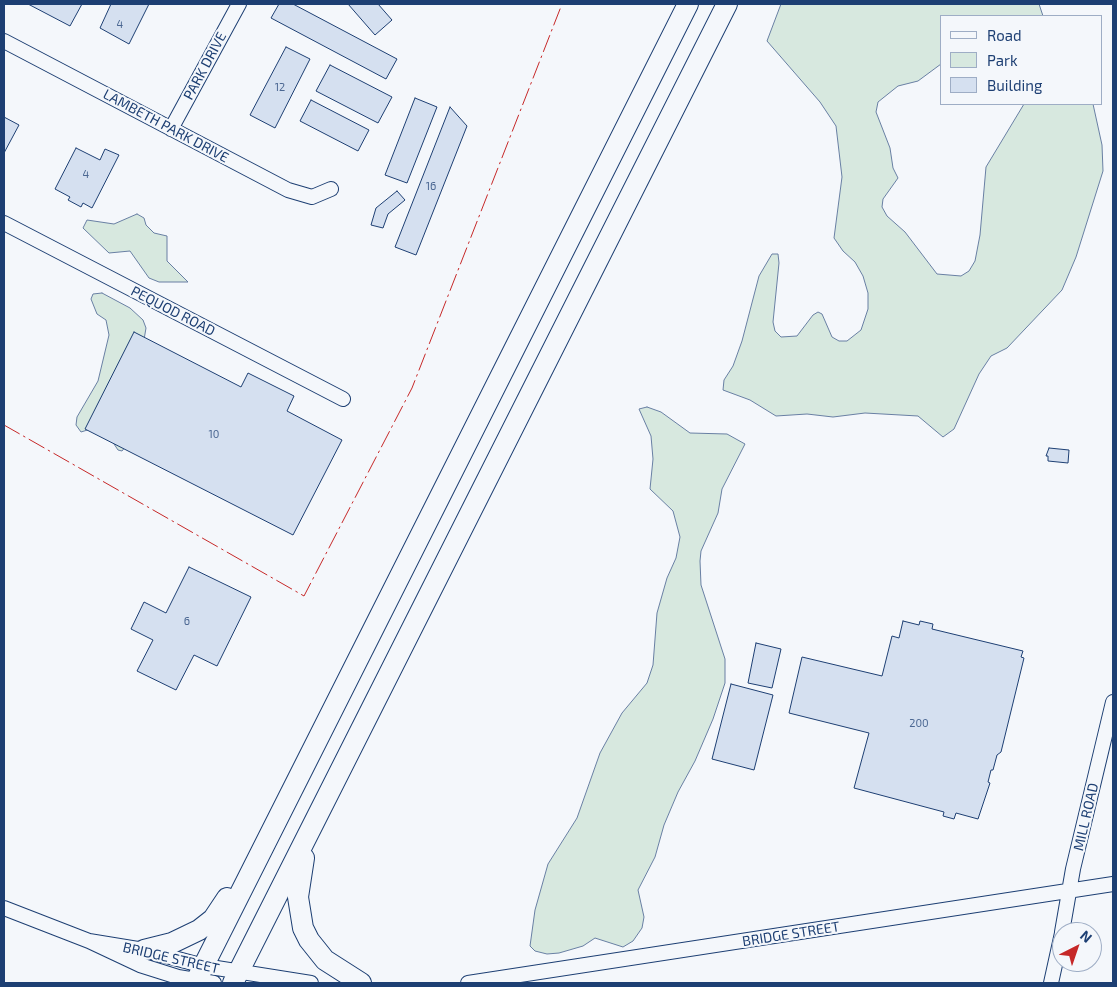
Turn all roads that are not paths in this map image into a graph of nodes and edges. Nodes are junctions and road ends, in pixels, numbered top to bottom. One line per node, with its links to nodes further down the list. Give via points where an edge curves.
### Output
1 (239, 4): 5 (street, PARK DRIVE)
2 (688, 4): 10 (highway)
3 (727, 4): 11 (highway)
4 (4, 41): 5 (street, LAMBETH PARK DRIVE)
5 (172, 129): 6 (street, LAMBETH PARK DRIVE, via 296,193 312,196)
6 (331, 189)
7 (4, 223): 8 (street, PEQUOD ROAD)
8 (343, 399)
9 (1113, 702): 13 (street, MILL ROAD)
10 (284, 805): 17 (highway, via 213,919 190,936); 18 (highway)
11 (312, 828): 19 (highway); 21 (highway, via 298,887 298,908 303,928 325,960)
12 (1113, 884): 13 (street, BRIDGE STREET)
13 (1069, 891): 15 (street, MILL ROAD); 22 (street, BRIDGE STREET)
14 (4, 908): 16 (street, BRIDGE STREET)
15 (1064, 922)
16 (89, 941): 17 (street, BRIDGE STREET); 18 (street, BRIDGE STREET, via 140,965)
17 (144, 950): 18 (street, BRIDGE STREET)
18 (202, 978): 19 (street, BRIDGE STREET)
19 (235, 978): 20 (street, BRIDGE STREET)
20 (311, 983)
21 (361, 983)
22 (468, 983)

